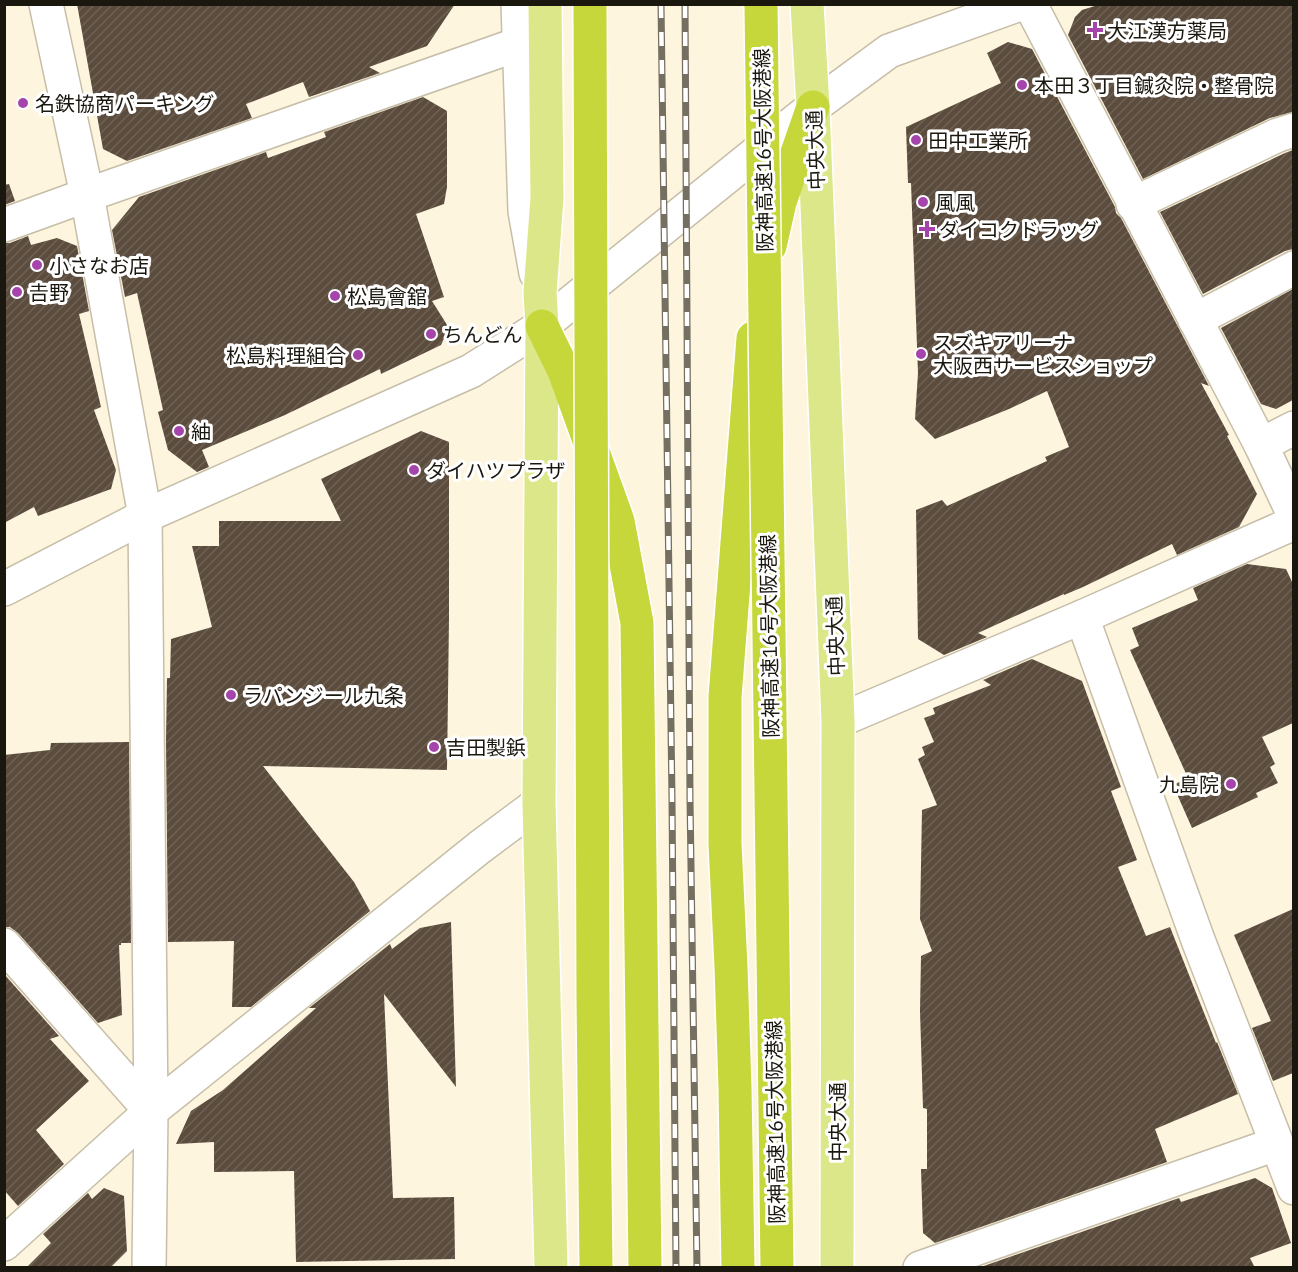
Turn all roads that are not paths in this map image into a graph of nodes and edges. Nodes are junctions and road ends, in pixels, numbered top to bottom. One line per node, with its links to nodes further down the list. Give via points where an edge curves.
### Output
1 (46, 4): 12 (street)
2 (518, 4): 9 (street)
3 (545, 4): 16 (main road, via 546,198)
4 (590, 4): 35 (highway, bridge)
5 (761, 4): 38 (highway, 阪神高速16号大阪港線, bridge)
6 (807, 4): 10 (main road, 中央大通)
7 (1020, 4): 10 (street, via 889,51)
8 (1030, 4): 13 (street)
9 (519, 44): 12 (street); 16 (street, via 525,211)
10 (813, 107): 18 (street); 26 (main road, 中央大通); 37 (highway, via 780,202 755,313 725,697 725,844)
11 (1293, 130): 13 (street)
12 (87, 195): 14 (street); 22 (street)
13 (1133, 204): 17 (street)
14 (4, 225)
15 (1293, 268): 17 (street)
16 (540, 293): 18 (main road)
17 (1195, 320): 20 (street)
18 (542, 326): 22 (street, via 471,371); 27 (main road); 36 (highway, via 564,371 618,521 637,623)
19 (1293, 428): 20 (street)
20 (1261, 445): 21 (street)
21 (1293, 515)
22 (146, 516): 24 (street); 29 (street)
23 (1293, 523): 25 (street)
24 (4, 589)
25 (1082, 617): 26 (street); 30 (street)
26 (838, 721): 39 (main road, 中央大通)
27 (540, 803): 29 (street); 34 (main road)
28 (4, 945): 29 (street)
29 (151, 1111): 32 (street); 33 (street)
30 (1276, 1144): 31 (street); 40 (street)
31 (1293, 1188)
32 (4, 1244)
33 (149, 1268)
34 (551, 1268)
35 (596, 1268)
36 (645, 1268)
37 (738, 1268)
38 (777, 1268)
39 (837, 1268)
40 (920, 1268)

